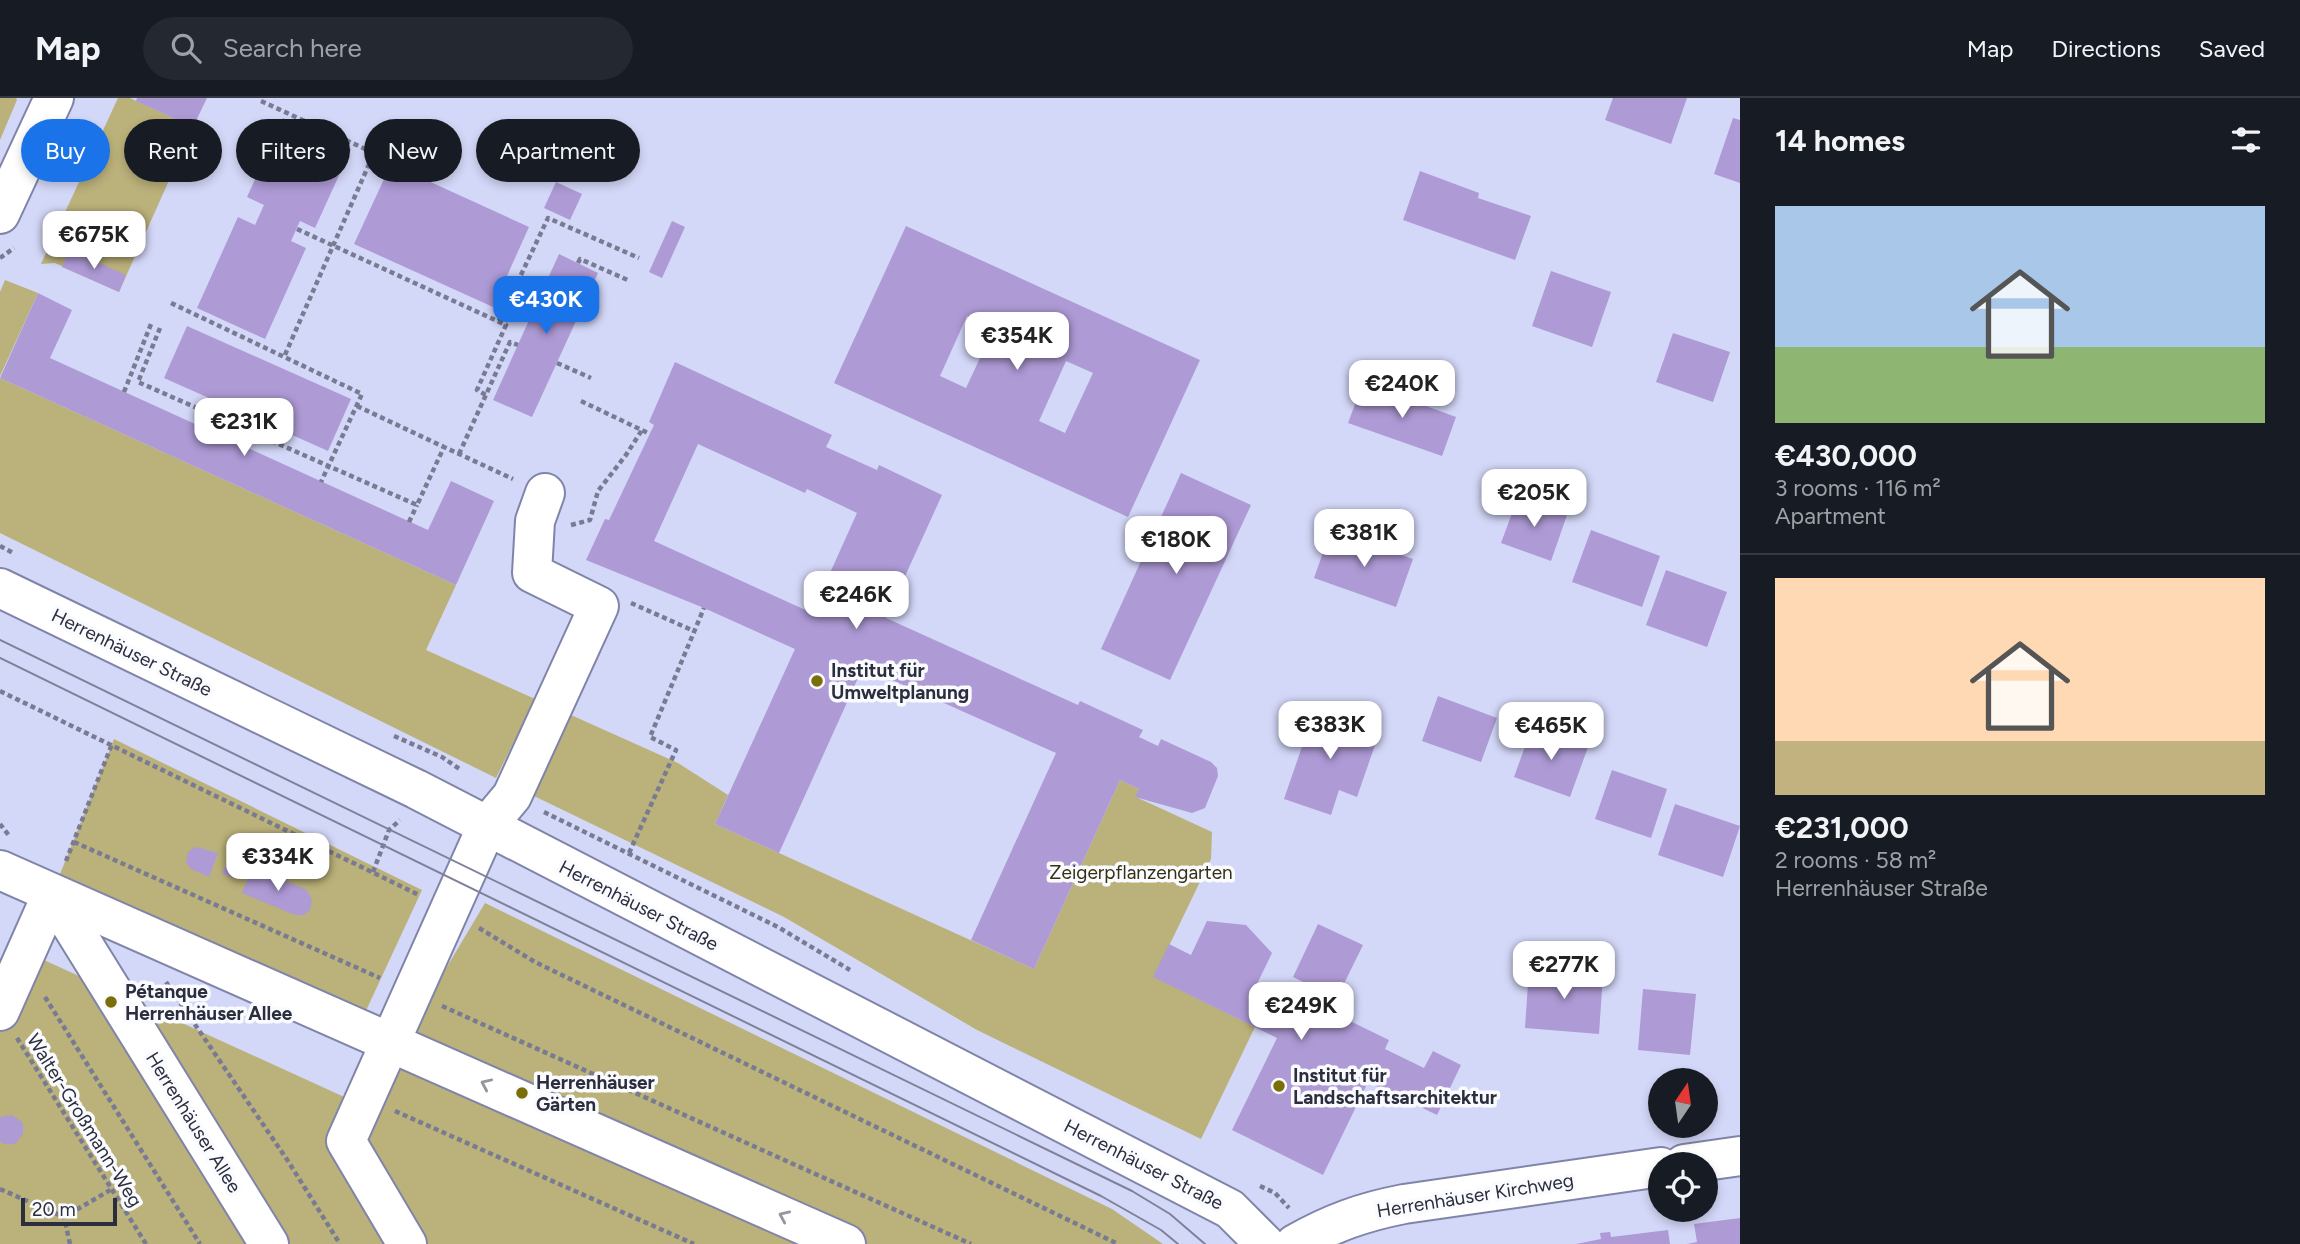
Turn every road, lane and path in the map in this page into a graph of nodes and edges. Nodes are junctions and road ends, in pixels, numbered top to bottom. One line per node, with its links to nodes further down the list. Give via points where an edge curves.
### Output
1 (54, 98): 3 (street)
2 (261, 101): 5 (path, via 374,153)
3 (0, 214)
4 (297, 229): 5 (path)
5 (332, 246): 10 (path); 14 (path)
6 (639, 258): 10 (path, via 548,218)
7 (579, 263): 8 (path, via 580,259)
8 (630, 281)
9 (171, 303): 14 (path)
10 (499, 321): 18 (path, via 506,325 477,390)
11 (151, 324): 17 (path)
12 (160, 328): 21 (path, via 138,382)
13 (517, 345): 18 (path, via 510,342)
14 (284, 357): 20 (path, via 362,394)
15 (557, 363): 16 (path)
16 (591, 378)
17 (124, 392)
18 (486, 395): 26 (path)
19 (581, 401): 22 (path)
20 (357, 406): 25 (path); 27 (path)
21 (231, 422): 24 (path); 27 (path)
22 (642, 430): 23 (path); 32 (path, via 598,491 590,520)
23 (650, 434)
24 (222, 436)
25 (444, 447): 26 (path); 30 (path)
26 (459, 454): 29 (path)
27 (329, 467): 28 (path); 30 (path)
28 (321, 482)
29 (545, 493): 34 (street, via 536,521 532,573)
30 (417, 505): 31 (path)
31 (409, 522)
32 (568, 528)
33 (0, 588): 39 (street, Herrenhäuser Straße)
34 (599, 606): 36 (path, via 632,603); 39 (street, via 512,796)
35 (704, 608): 36 (path)
36 (694, 631): 41 (path, via 650,737 676,750)
37 (0, 691): 38 (path)
38 (112, 744): 40 (path); 44 (path)
39 (487, 826): 44 (street); 67 (street, Herrenhäuser Straße, via 1230,1209)
40 (74, 842): 43 (path); 47 (path)
41 (629, 853)
42 (0, 870): 43 (street)
43 (52, 894): 45 (street); 49 (street); 60 (street, Herrenhäuser Allee)
44 (449, 909): 47 (street); 66 (path, via 535,962)
45 (23, 961): 48 (street); 59 (path)
46 (163, 977): 61 (path)
47 (413, 993): 49 (street); 65 (path)
48 (0, 1011): 55 (path, Walter-Großmann-Weg)
49 (391, 1042): 50 (street); 64 (street, one-way to 49)
50 (366, 1097): 62 (street, via 346,1141); 63 (path)
51 (1740, 1156): 52 (street)
52 (1718, 1159)
53 (1648, 1169): 68 (street, Herrenhäuser Kirchweg, via 1366,1212)
54 (0, 1189): 56 (path)
55 (112, 1189): 56 (path); 58 (path, Walter-Großmann-Weg)
56 (64, 1217): 57 (path)
57 (70, 1244)
58 (146, 1244)
59 (200, 1244)
60 (270, 1244)
61 (340, 1244)
62 (407, 1244)
63 (694, 1244)
64 (846, 1244)
65 (971, 1244)
66 (1118, 1244)
67 (1265, 1244)
68 (1295, 1244)

